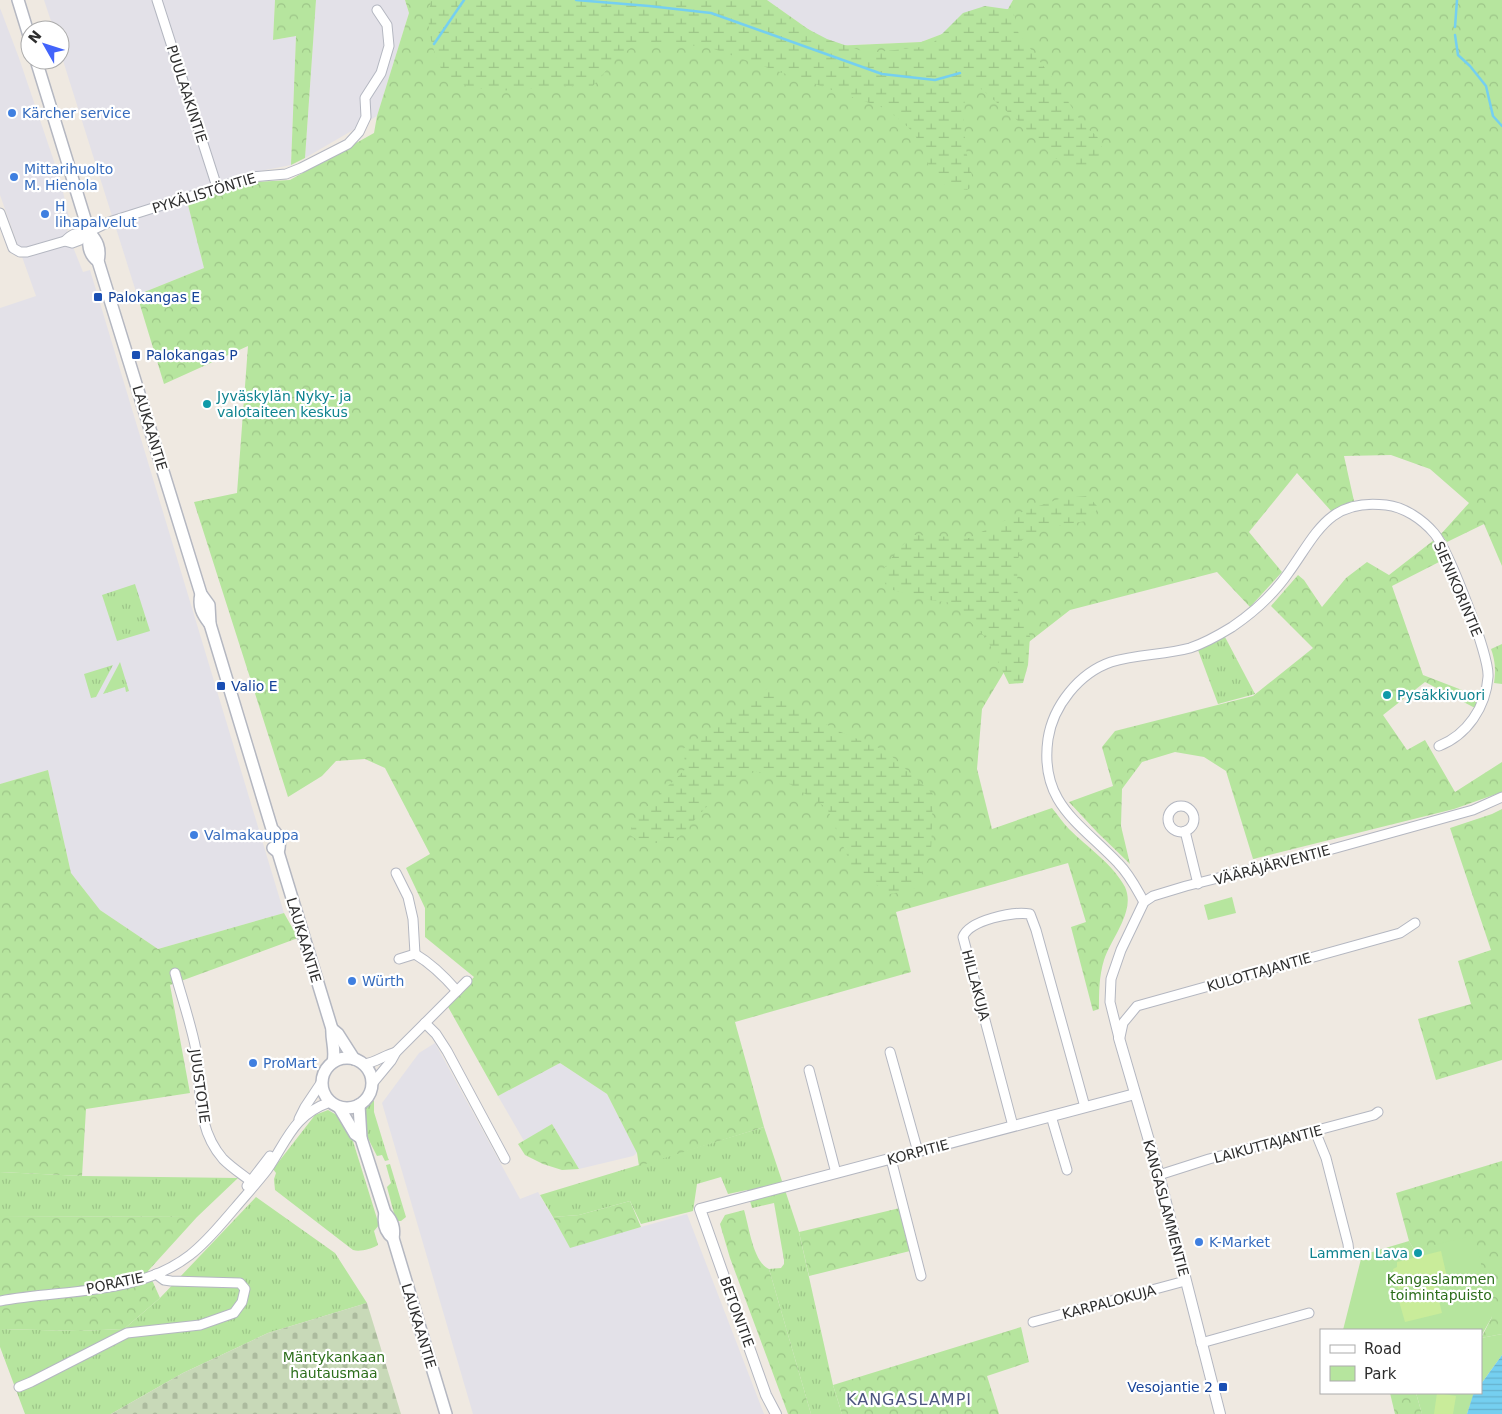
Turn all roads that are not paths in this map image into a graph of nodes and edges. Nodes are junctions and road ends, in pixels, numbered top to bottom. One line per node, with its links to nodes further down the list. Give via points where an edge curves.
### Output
1 (18, 0): 4 (main road)
2 (158, 0): 6 (street, PUULAAKINTIE)
3 (377, 10): 6 (street, PYKÄLISTÖNTIE, via 387,24 389,46 381,73 365,98 366,117 359,132 348,144 286,174 251,177)
4 (24, 20)
5 (39, 70): 8 (main road, LAUKAANTIE)
6 (217, 187): 8 (street, PYKÄLISTÖNTIE, via 109,222)
7 (0, 213): 8 (street, PYKÄLISTÖNTIE, via 9,241 20,252 65,241 72,243)
8 (86, 233): 22 (main road, LAUKAANTIE, via 97,241 100,248 98,261 202,594 209,605 210,624 272,830 280,846 278,852)
9 (1439, 746): 14 (street, SIENIKORINTIE, via 1456,738 1469,725 1483,700 1489,674 1485,653 1447,554 1434,533 1406,511 1388,505 1364,504 1348,508 1324,522 1289,573 1248,615 1216,636 1191,647 1109,663 1076,684 1052,721 1047,755 1049,777 1055,793 1079,827 1118,862)
10 (1502, 797): 13 (street, VÄÄRÄJÄRVENTIE, via 1465,813)
11 (1185, 831): 13 (street)
12 (396, 873): 16 (street, via 408,897)
13 (1198, 884): 14 (street, VÄÄRÄJÄRVENTIE, via 1153,896)
14 (1144, 902): 23 (street, KANGASLAMMENTIE, via 1111,979 1110,1002)
15 (1415, 924): 23 (street, KULOTTAJANTIE, via 1400,933 1137,1006 1123,1023)
16 (415, 954): 17 (street); 20 (street, via 436,968)
17 (399, 959)
18 (175, 973): 48 (street, JUUSTOTIE, via 195,1048 201,1114 206,1130 217,1151)
19 (467, 981): 20 (street)
20 (458, 991): 21 (street)
21 (425, 1023): 24 (street); 43 (street, via 447,1051)
22 (332, 1029): 26 (main road, LAUKAANTIE); 27 (main road, LAUKAANTIE, via 335,1054)
23 (1119, 1038): 31 (street, KANGASLAMMENTIE)
24 (396, 1052): 26 (street, via 377,1061); 30 (street)
25 (890, 1052): 42 (street)
26 (359, 1061): 27 (main road, via 347,1058); 30 (main road, via 370,1073)
27 (332, 1062): 29 (main road, via 326,1067)
28 (809, 1070): 46 (street)
29 (321, 1083): 32 (main road, via 325,1097); 37 (street, PORATIE)
30 (372, 1084): 33 (main road, via 368,1096)
31 (1135, 1094): 34 (street, KORPITIE); 47 (street, KANGASLAMMENTIE)
32 (335, 1105): 33 (main road, via 352,1108); 37 (street, PORATIE, via 318,1107); 40 (main road, LAUKAANTIE)
33 (359, 1105): 40 (main road, LAUKAANTIE)
34 (1085, 1107): 36 (street, KORPITIE); 38 (street, HILLAKUJA, via 1030,914 1020,912 980,922 965,931 963,937)
35 (1378, 1112): 39 (street, LAIKUTTAJANTIE)
36 (1051, 1116): 38 (street, KORPITIE); 45 (street)
37 (298, 1122): 41 (street, PORATIE)
38 (1013, 1126): 42 (street, KORPITIE)
39 (1315, 1131): 47 (street, LAIKUTTAJANTIE); 51 (street, via 1326,1158)
40 (361, 1138): 60 (main road, LAUKAANTIE, via 385,1213 391,1219 392,1238)
41 (281, 1144): 48 (street, PORATIE); 49 (street, PORATIE, via 268,1168)
42 (918, 1152): 44 (street, KORPITIE)
43 (506, 1159)
44 (891, 1159): 46 (street, KORPITIE); 53 (street)
45 (1067, 1170)
46 (836, 1173): 50 (street, KORPITIE)
47 (1159, 1175): 54 (street, KANGASLAMMENTIE)
48 (251, 1182): 49 (street, PORATIE)
49 (235, 1208): 52 (street, PORATIE, via 190,1255)
50 (700, 1210): 61 (street, BETONITIE, via 766,1395)
51 (1349, 1253)
52 (156, 1274): 55 (street, PORATIE, via 97,1289); 59 (street, via 171,1281 240,1283 245,1289 242,1302 234,1313 200,1325 127,1333)
53 (920, 1276)
54 (1185, 1282): 57 (street, KARPALOKUJA); 58 (street, KANGASLAMMENTIE)
55 (0, 1301)
56 (1309, 1313): 58 (street)
57 (1032, 1322)
58 (1201, 1343): 62 (street, KANGASLAMMENTIE)
59 (19, 1387)
60 (446, 1414)
61 (776, 1414)
62 (1220, 1414)

